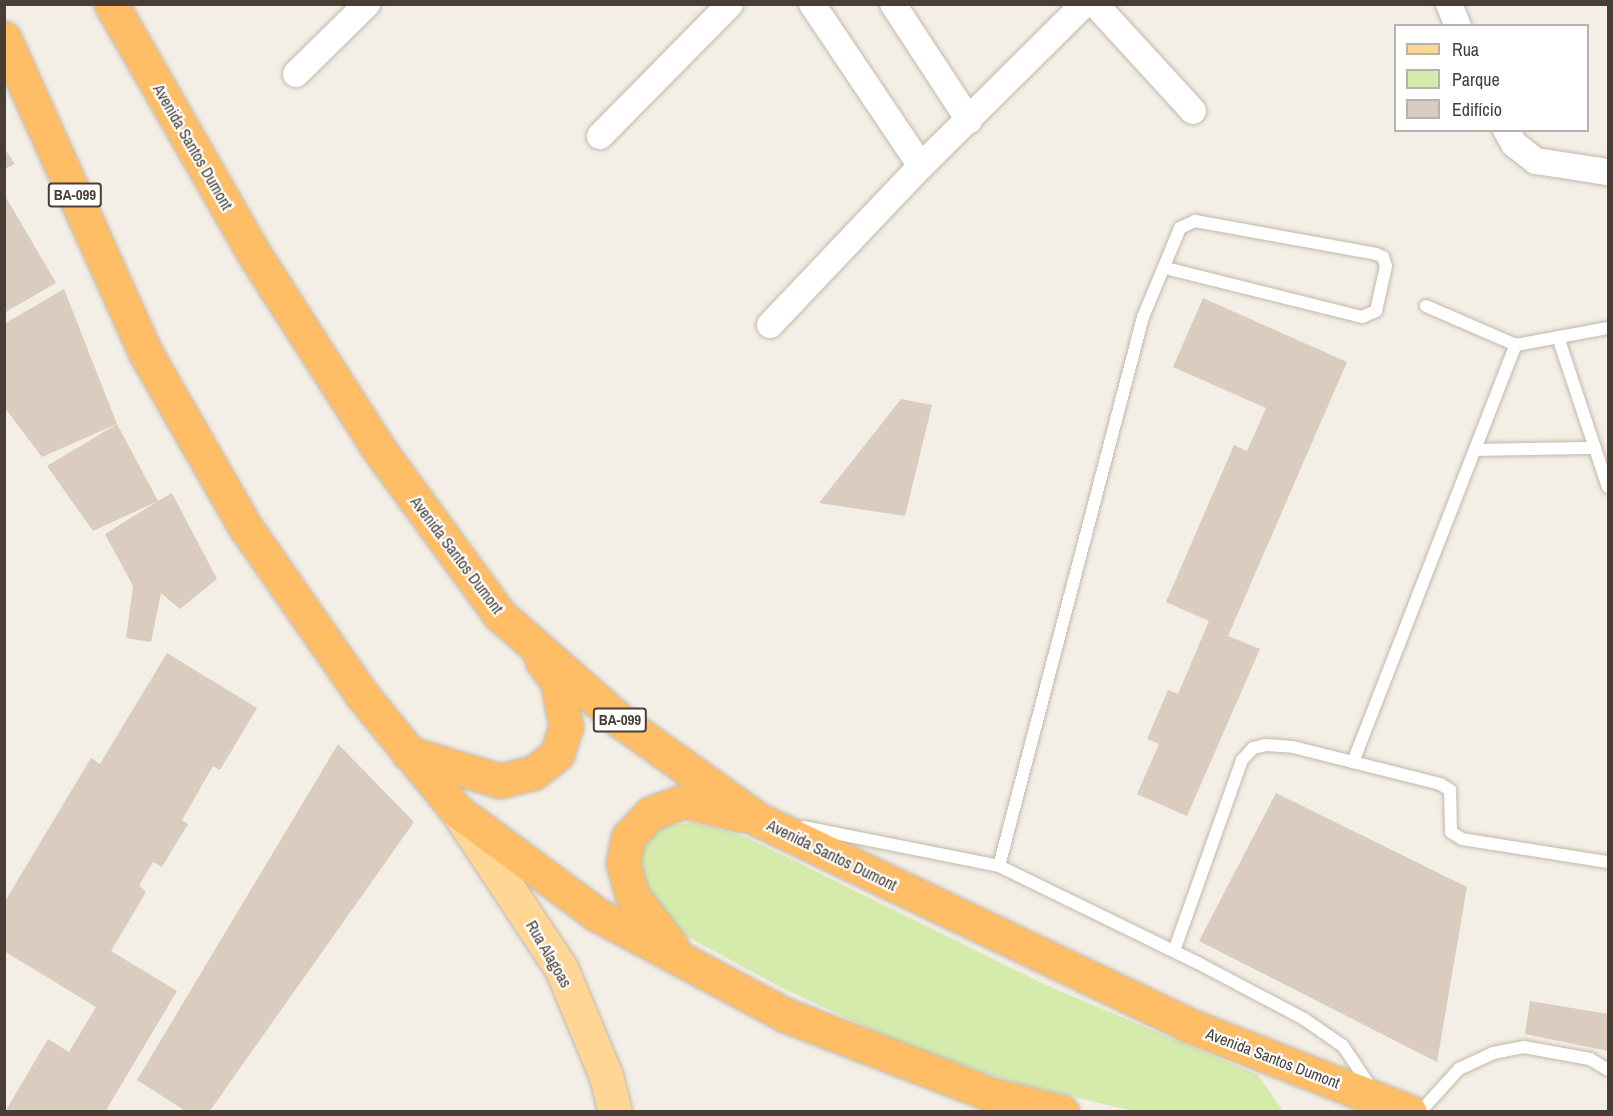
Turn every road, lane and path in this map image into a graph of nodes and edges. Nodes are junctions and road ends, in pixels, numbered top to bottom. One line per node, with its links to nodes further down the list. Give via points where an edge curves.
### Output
1 (111, 4): 27 (highway, Avenida Santos Dumont / BA-099, via 275,288 378,448)
2 (367, 4): 11 (street)
3 (730, 4): 15 (street)
4 (812, 4): 16 (street)
5 (893, 4): 13 (street)
6 (1084, 4): 13 (street)
7 (1095, 4): 12 (street)
8 (1449, 4): 9 (street)
9 (1457, 24)
10 (4, 38): 28 (highway, BA-099, via 145,352 246,528 362,695)
11 (296, 74)
12 (1193, 111)
13 (969, 120): 16 (street)
14 (1507, 132): 17 (street, via 1514,144 1536,161)
15 (600, 136)
16 (921, 166): 20 (street)
17 (1608, 172)
18 (1166, 268): 18 (lane, via 1180,228 1195,221 1376,254 1383,257 1386,266 1376,311 1362,317); 33 (lane, via 1143,317)
19 (1426, 306): 23 (lane)
20 (770, 325)
21 (1608, 328): 22 (lane)
22 (1558, 337): 23 (lane); 24 (lane)
23 (1516, 345): 25 (lane)
24 (1595, 447): 25 (lane); 26 (lane)
25 (1477, 450): 29 (lane)
26 (1608, 487)
27 (500, 615): 28 (highway, via 557,681 566,727 557,754 533,773 500,781); 31 (highway, Avenida Santos Dumont / BA-099, via 622,722)
28 (408, 753): 30 (highway, BA-099)
29 (1353, 762): 32 (lane, via 1450,790 1448,820 1451,832 1462,839); 34 (lane, via 1293,747 1253,748 1242,760)
30 (456, 810): 35 (highway, BA-099, via 596,914); 38 (main road, Rua Alagoas, via 561,968 606,1076)
31 (759, 820): 33 (lane); 35 (highway, via 684,801 651,813 628,837 623,863 632,895 659,932); 37 (highway, Avenida Santos Dumont / BA-099, via 1188,1025)
32 (1608, 862)
33 (999, 866): 34 (lane)
34 (1174, 951): 37 (lane, via 1304,1019 1343,1046)
35 (692, 965): 39 (highway, BA-099, via 785,1015 992,1095)
36 (1608, 1070): 41 (lane, via 1590,1059 1524,1047 1493,1053 1459,1069)
37 (1380, 1100): 40 (highway, Avenida Santos Dumont / BA-099)
38 (615, 1112)
39 (1062, 1112)
40 (1410, 1112)
41 (1420, 1112)

